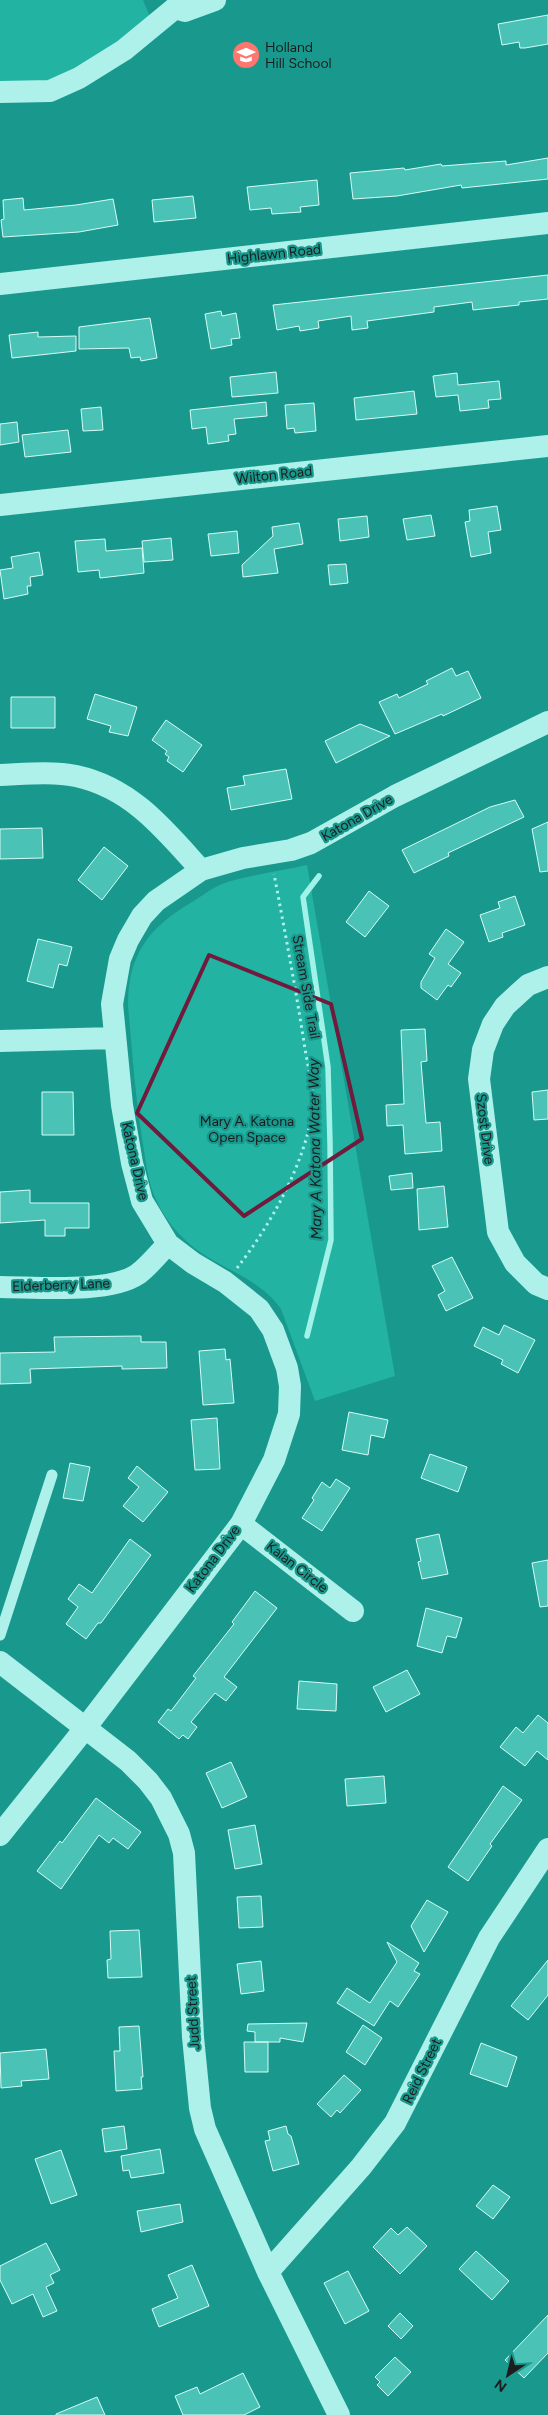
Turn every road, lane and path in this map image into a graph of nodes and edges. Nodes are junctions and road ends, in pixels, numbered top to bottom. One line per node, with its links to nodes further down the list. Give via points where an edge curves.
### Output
1 (215, 0): 2 (street, via 185,10)
2 (178, 4): 3 (street, via 124,50 80,78 50,91)
3 (0, 92)
4 (548, 223): 5 (street, Highlawn Road)
5 (0, 284)
6 (548, 446): 7 (street, Wilton Road)
7 (0, 505)
8 (548, 722): 10 (street, Katona Drive, via 395,796 311,844)
9 (0, 775): 11 (street, via 75,776 113,788 158,823)
10 (270, 854): 11 (street, Katona Drive); 16 (path, Stream Side Trail, via 300,1016 312,1111 302,1150 270,1222)
11 (201, 870): 13 (street, Katona Drive, via 156,901 142,916 128,940 114,981)
12 (548, 977): 18 (street, Szost Drive, via 528,986 505,1006 492,1024 483,1050 479,1079 498,1232 515,1263 536,1284)
13 (115, 1038): 14 (street); 15 (street, Katona Drive, via 122,1105 137,1182 142,1201)
14 (0, 1041)
15 (168, 1244): 16 (street, Katona Drive); 17 (street, Elderberry Lane, via 138,1274 122,1282 104,1286)
16 (225, 1282): 20 (street, Katona Drive, via 259,1309 273,1330 290,1386 289,1414 282,1439)
17 (0, 1288)
18 (548, 1289)
19 (52, 1475): 22 (lane)
20 (240, 1524): 21 (street, Kalan Circle); 24 (street, Katona Drive)
21 (353, 1611)
22 (0, 1635)
23 (0, 1662): 24 (street, Judd Street)
24 (86, 1727): 25 (street, Katona Drive); 27 (street, Judd Street, via 148,1781 161,1798 179,1834 186,1872 193,2036 200,2108 211,2145)
25 (0, 1835)
26 (548, 1849): 27 (street, Reid Street, via 489,1938 395,2122 361,2167)
27 (268, 2272): 28 (street, Judd Street)
28 (340, 2415)

